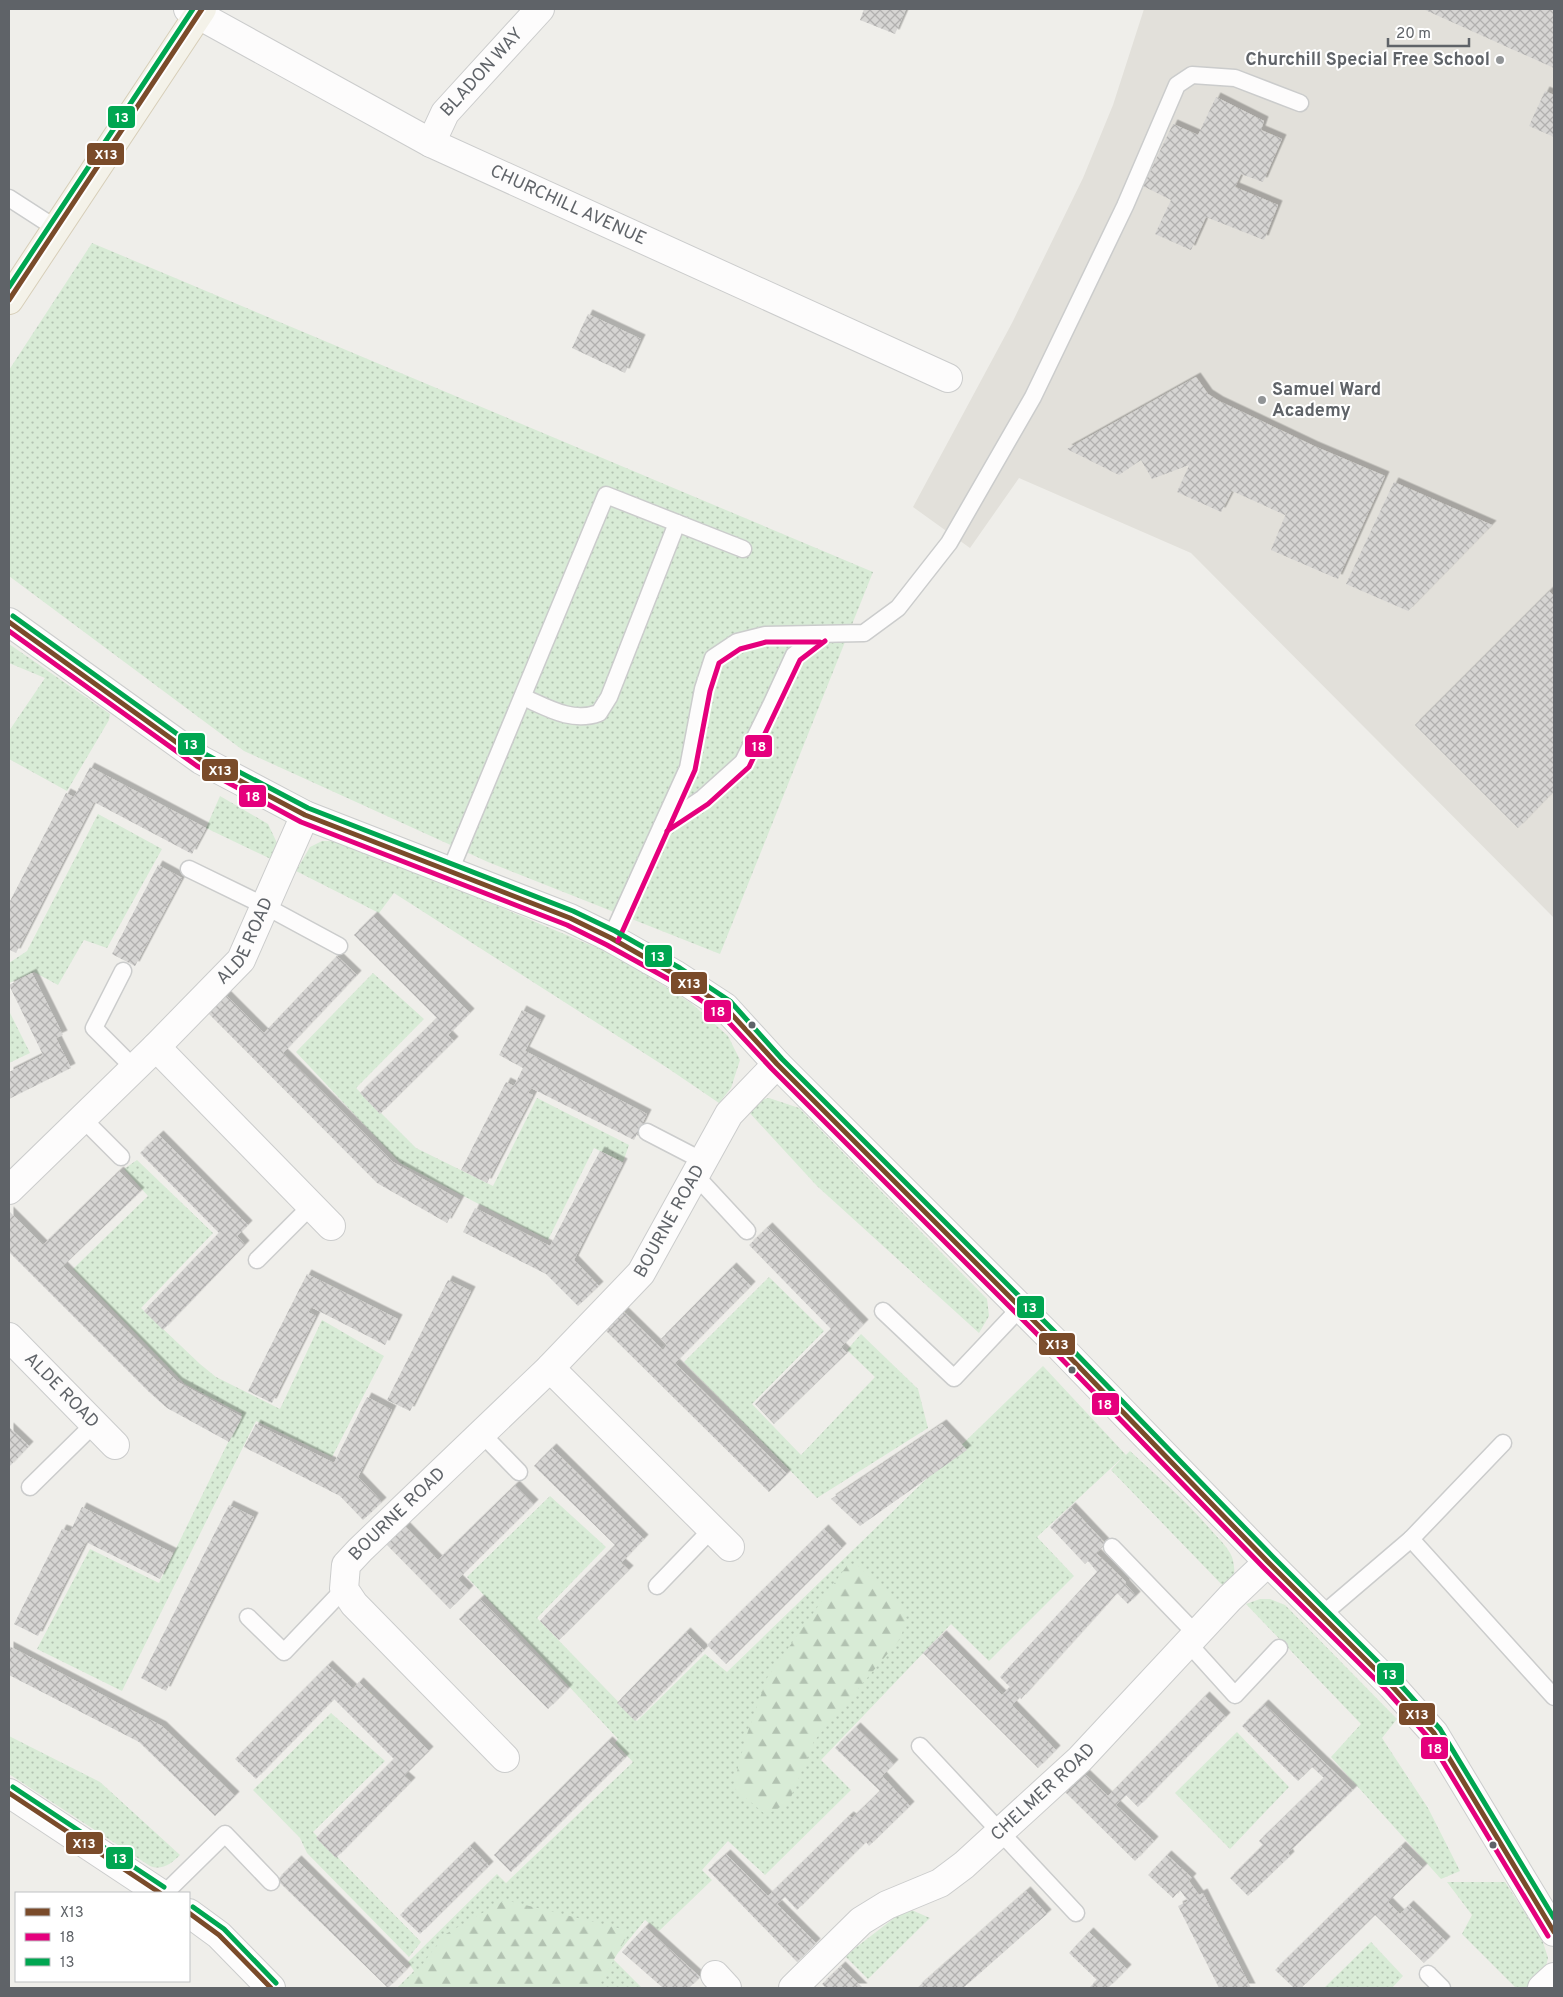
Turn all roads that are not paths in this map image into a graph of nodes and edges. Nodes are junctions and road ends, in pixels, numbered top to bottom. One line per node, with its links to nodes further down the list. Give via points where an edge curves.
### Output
1 (540, 9): 4 (street, BLADON WAY, via 445,113)
2 (196, 10): 4 (street, CHURCHILL AVENUE); 6 (main road)
3 (1300, 103): 12 (lane, via 1235,78 1192,75 1177,85 1125,206 1033,397 948,543 898,608 864,633)
4 (431, 143): 8 (street, CHURCHILL AVENUE)
5 (9, 198): 6 (lane)
6 (58, 229): 7 (main road)
7 (9, 300)
8 (948, 378)
9 (677, 523): 10 (lane); 13 (lane, via 609,697 599,713 586,718 566,716); 13 (lane, via 606,495)
10 (743, 549)
11 (9, 622): 14 (street, via 201,760)
12 (820, 635): 15 (lane, via 794,655 743,762 703,798); 15 (lane, via 765,635 737,642 713,658 702,689 688,768)
13 (523, 697): 17 (lane)
14 (305, 815): 17 (street); 18 (street, ALDE ROAD)
15 (662, 826): 19 (lane)
16 (189, 870): 18 (lane)
17 (450, 871): 19 (street, via 570,918)
18 (265, 906): 20 (lane); 22 (street, ALDE ROAD, via 241,960)
19 (610, 938): 23 (street, via 725,1007)
20 (338, 946)
21 (123, 971): 24 (lane, via 94,1028)
22 (156, 1047): 24 (street, ALDE ROAD); 30 (street)
23 (778, 1064): 28 (street, BOURNE ROAD, via 729,1114); 34 (street)
24 (134, 1068): 25 (street, ALDE ROAD)
25 (82, 1118): 27 (lane); 29 (street, ALDE ROAD)
26 (647, 1132): 28 (lane)
27 (121, 1157)
28 (699, 1168): 32 (lane); 37 (street, BOURNE ROAD, via 641,1273)
29 (9, 1190)
30 (312, 1206): 31 (street); 33 (lane)
31 (331, 1226)
32 (747, 1231)
33 (257, 1260)
34 (1021, 1307): 35 (lane, via 954,1378); 47 (street)
35 (883, 1311)
36 (9, 1337): 38 (street, ALDE ROAD)
37 (550, 1368): 39 (street, BOURNE ROAD); 44 (street)
38 (94, 1424): 41 (street, ALDE ROAD); 43 (lane)
39 (481, 1433): 42 (lane); 49 (street, BOURNE ROAD, via 346,1565)
40 (1503, 1443): 45 (lane)
41 (115, 1445)
42 (519, 1472)
43 (30, 1487)
44 (721, 1538): 48 (lane)
45 (1411, 1539): 50 (lane); 54 (lane)
46 (1112, 1547): 52 (lane)
47 (1268, 1562): 50 (street); 52 (street, CHELMER ROAD)
48 (657, 1586)
49 (344, 1589): 51 (lane, via 284,1652); 56 (street, via 354,1604)
50 (1322, 1615): 64 (street, via 1434,1733)
51 (248, 1617)
52 (1192, 1639): 53 (lane, via 1235,1694); 58 (street, CHELMER ROAD, via 1080,1759)
53 (1279, 1648)
54 (1554, 1697)
55 (920, 1746): 58 (lane)
56 (506, 1758)
57 (9, 1793): 60 (street)
58 (1001, 1830): 62 (lane); 68 (street, CHELMER ROAD, via 964,1865 940,1882 887,1905 862,1921)
59 (271, 1882): 61 (lane, via 225,1834)
60 (158, 1892)
61 (166, 1892)
62 (1076, 1913)
63 (190, 1914): 67 (street, via 219,1935)
64 (1554, 1932)
65 (1428, 1974): 69 (lane)
66 (1554, 1978): 70 (street)
67 (271, 1988)
68 (793, 1988)
69 (1442, 1988)
70 (1542, 1988)

